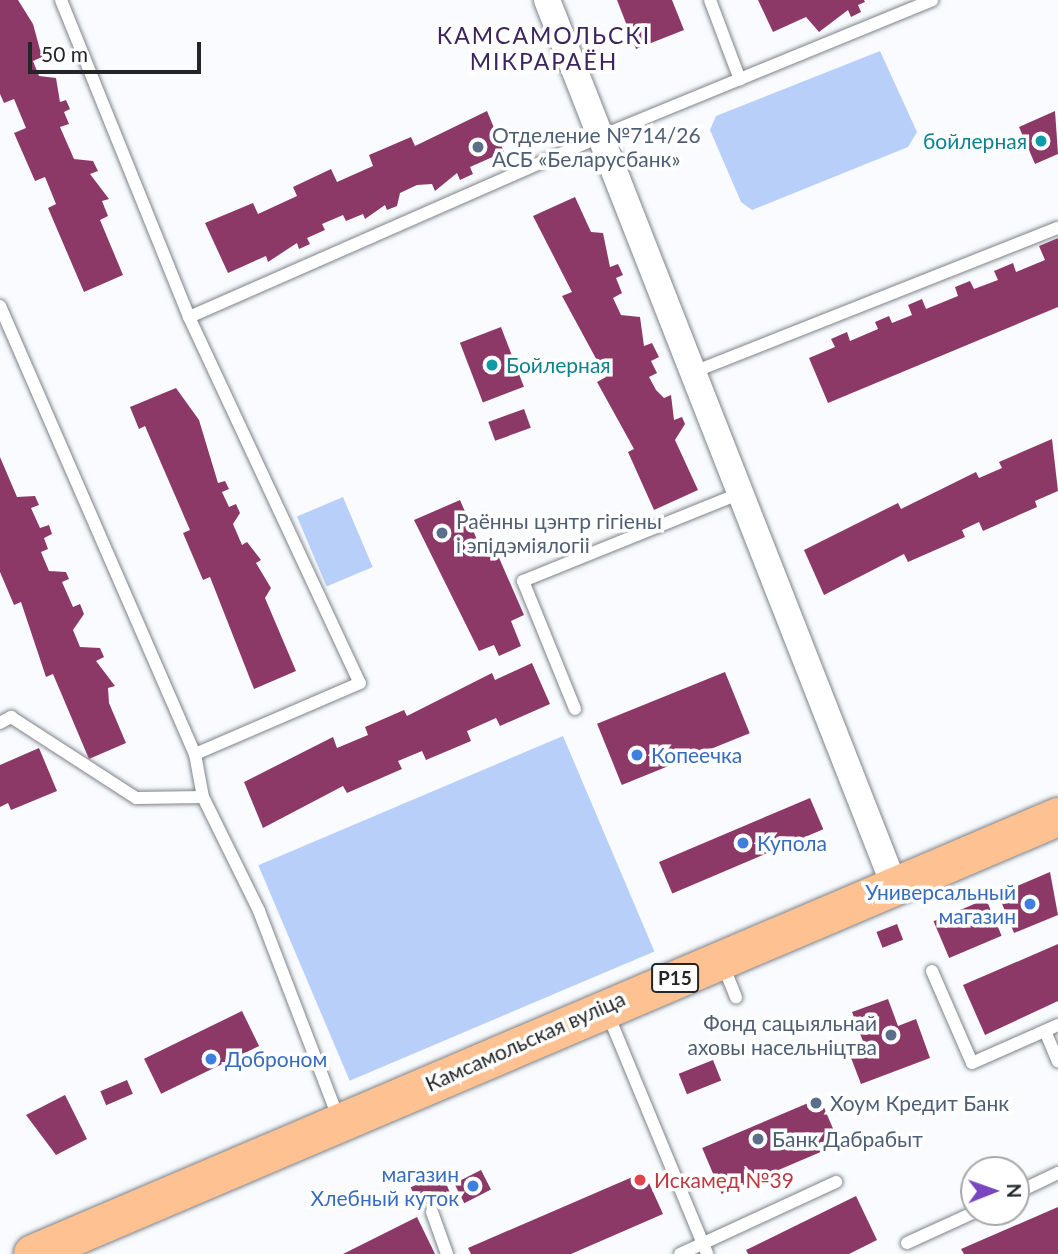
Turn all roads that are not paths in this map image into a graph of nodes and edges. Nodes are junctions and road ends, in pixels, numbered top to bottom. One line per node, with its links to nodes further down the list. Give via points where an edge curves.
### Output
1 (61, 0): 9 (lane)
2 (547, 0): 6 (street)
3 (710, 0): 5 (lane)
4 (932, 0): 5 (lane)
5 (740, 80): 6 (lane)
6 (601, 136): 9 (lane); 10 (street)
7 (1058, 228): 10 (lane)
8 (0, 306): 14 (lane)
9 (189, 317): 14 (lane, via 360,683)
10 (696, 371): 11 (street)
11 (741, 492): 12 (lane, via 523,581); 17 (street)
12 (575, 709)
13 (0, 723): 15 (lane, via 11,717 136,798)
14 (195, 754): 15 (lane)
15 (203, 797): 25 (lane, via 259,911)
16 (1058, 817): 17 (main road, Камсамольская вуліца / Р15)
17 (896, 890): 18 (main road, Камсамольская вуліца / Р15)
18 (721, 959): 20 (lane); 21 (main road, Камсамольская вуліца / Р15)
19 (932, 971): 23 (lane, via 972,1063)
20 (736, 998)
21 (604, 1006): 25 (main road, Камсамольская вуліца / Р15); 32 (lane)
22 (1058, 1025): 23 (lane)
23 (1045, 1031): 24 (lane)
24 (1058, 1061)
25 (341, 1122): 33 (main road, Камсамольская вуліца / Р15)
26 (1058, 1173): 28 (lane)
27 (836, 1182): 32 (lane)
28 (1030, 1186)
29 (432, 1212): 34 (lane)
30 (960, 1219): 31 (lane)
31 (907, 1243)
32 (705, 1249): 35 (lane)
33 (33, 1254)
34 (447, 1254)
35 (680, 1254)

